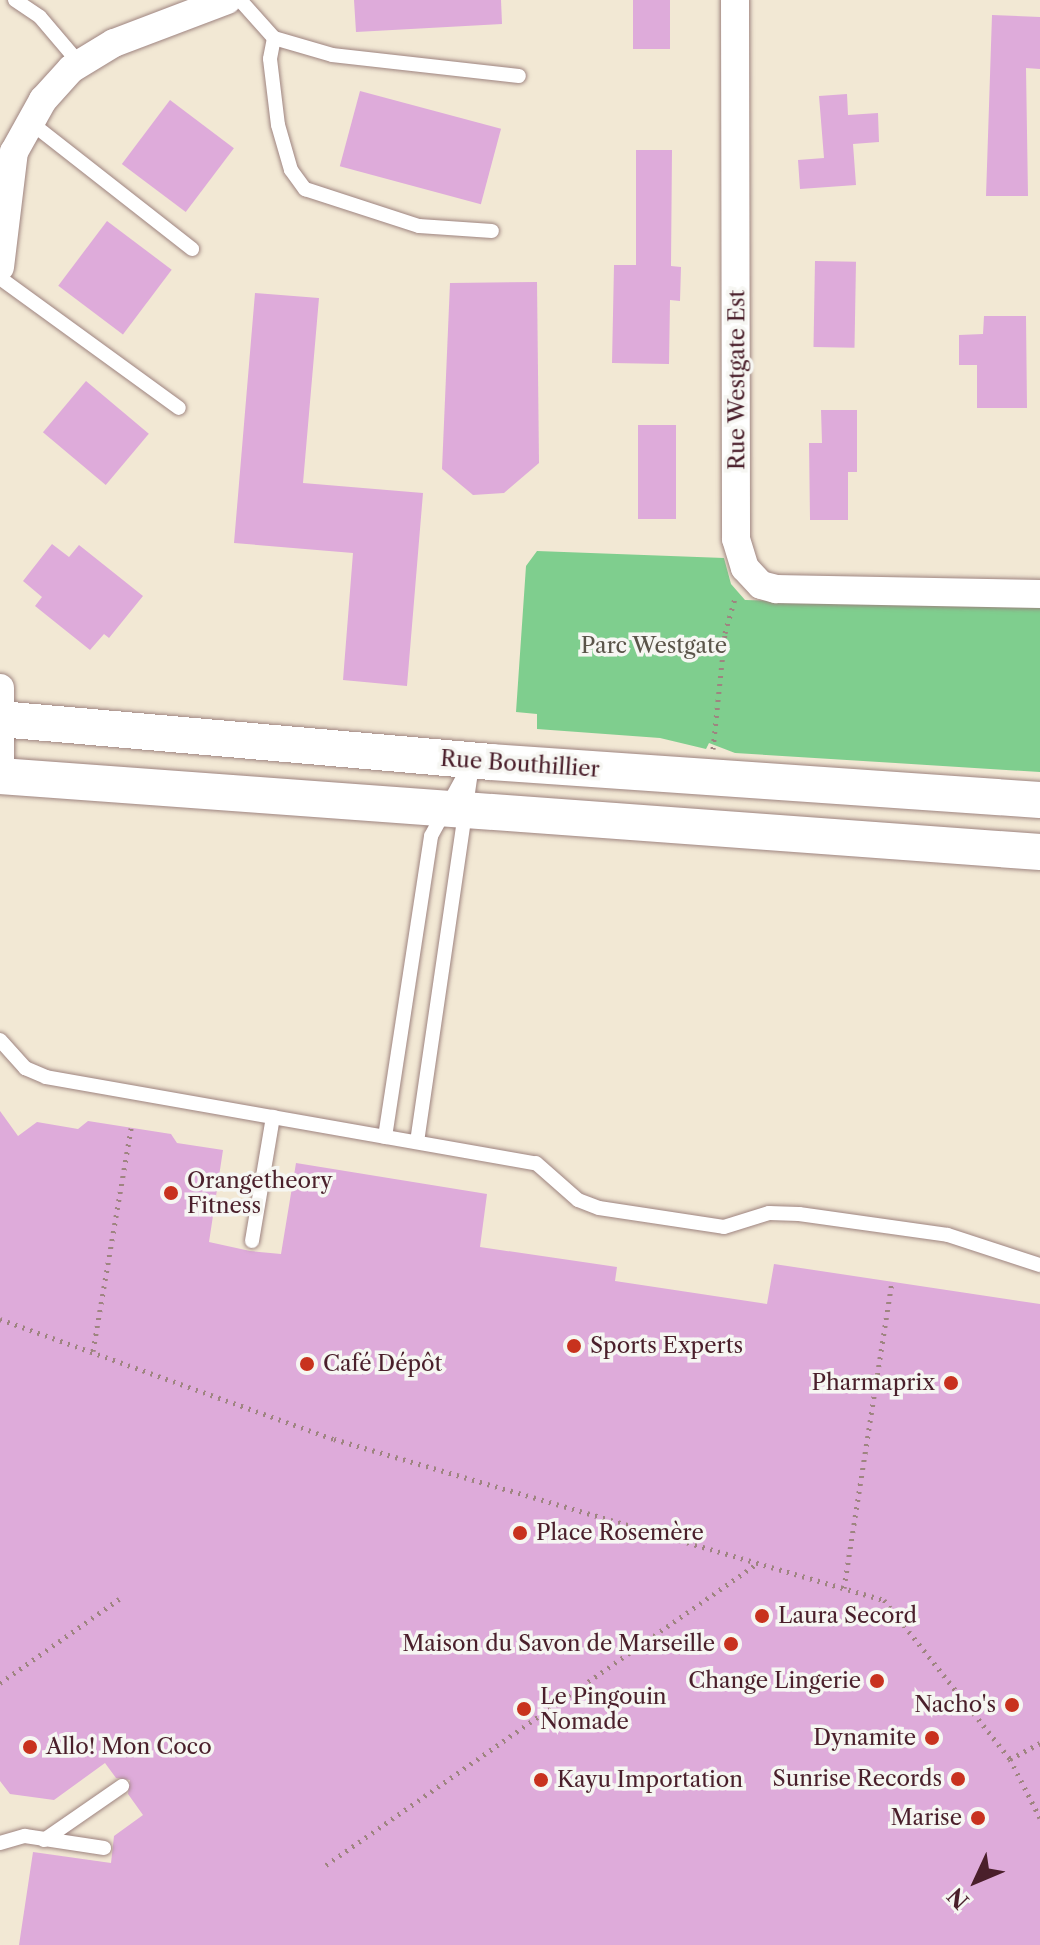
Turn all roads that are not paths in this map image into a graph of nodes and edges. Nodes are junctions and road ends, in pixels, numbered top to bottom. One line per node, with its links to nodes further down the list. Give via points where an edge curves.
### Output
1 (15, 0): 6 (lane, via 40,17)
2 (227, 0): 6 (street, via 114,43)
3 (240, 0): 5 (lane)
4 (735, 0): 15 (street, Rue Westgate Est, via 736,539 749,576 768,588)
5 (274, 38): 7 (lane, via 332,55); 10 (lane, via 270,59 278,125 291,170 305,189 419,226)
6 (80, 64): 8 (street, via 43,100)
7 (519, 76)
8 (30, 122): 9 (street); 11 (lane)
9 (7, 152): 12 (street)
10 (492, 231)
11 (192, 249)
12 (0, 267)
13 (0, 278): 14 (lane)
14 (179, 408)
15 (1040, 594)
16 (1, 709): 17 (street, Rue Bouthillier); 18 (street)
17 (473, 760): 20 (street, Rue Bouthillier); 21 (lane)
18 (0, 761)
19 (0, 776): 21 (street)
20 (1040, 800)
21 (455, 810): 22 (street); 25 (lane, via 431,836); 26 (lane)
22 (1040, 852)
23 (0, 1040): 24 (lane, via 35,1074)
24 (273, 1117): 25 (lane); 27 (lane)
25 (385, 1137): 26 (lane)
26 (417, 1142): 28 (lane, via 536,1163 578,1200 599,1208 724,1227 769,1213 799,1214 948,1235)
27 (252, 1241)
28 (1040, 1265)
29 (122, 1786): 30 (lane)
30 (44, 1840): 31 (lane, via 25,1836); 32 (lane)
31 (0, 1843)
32 (104, 1848)

